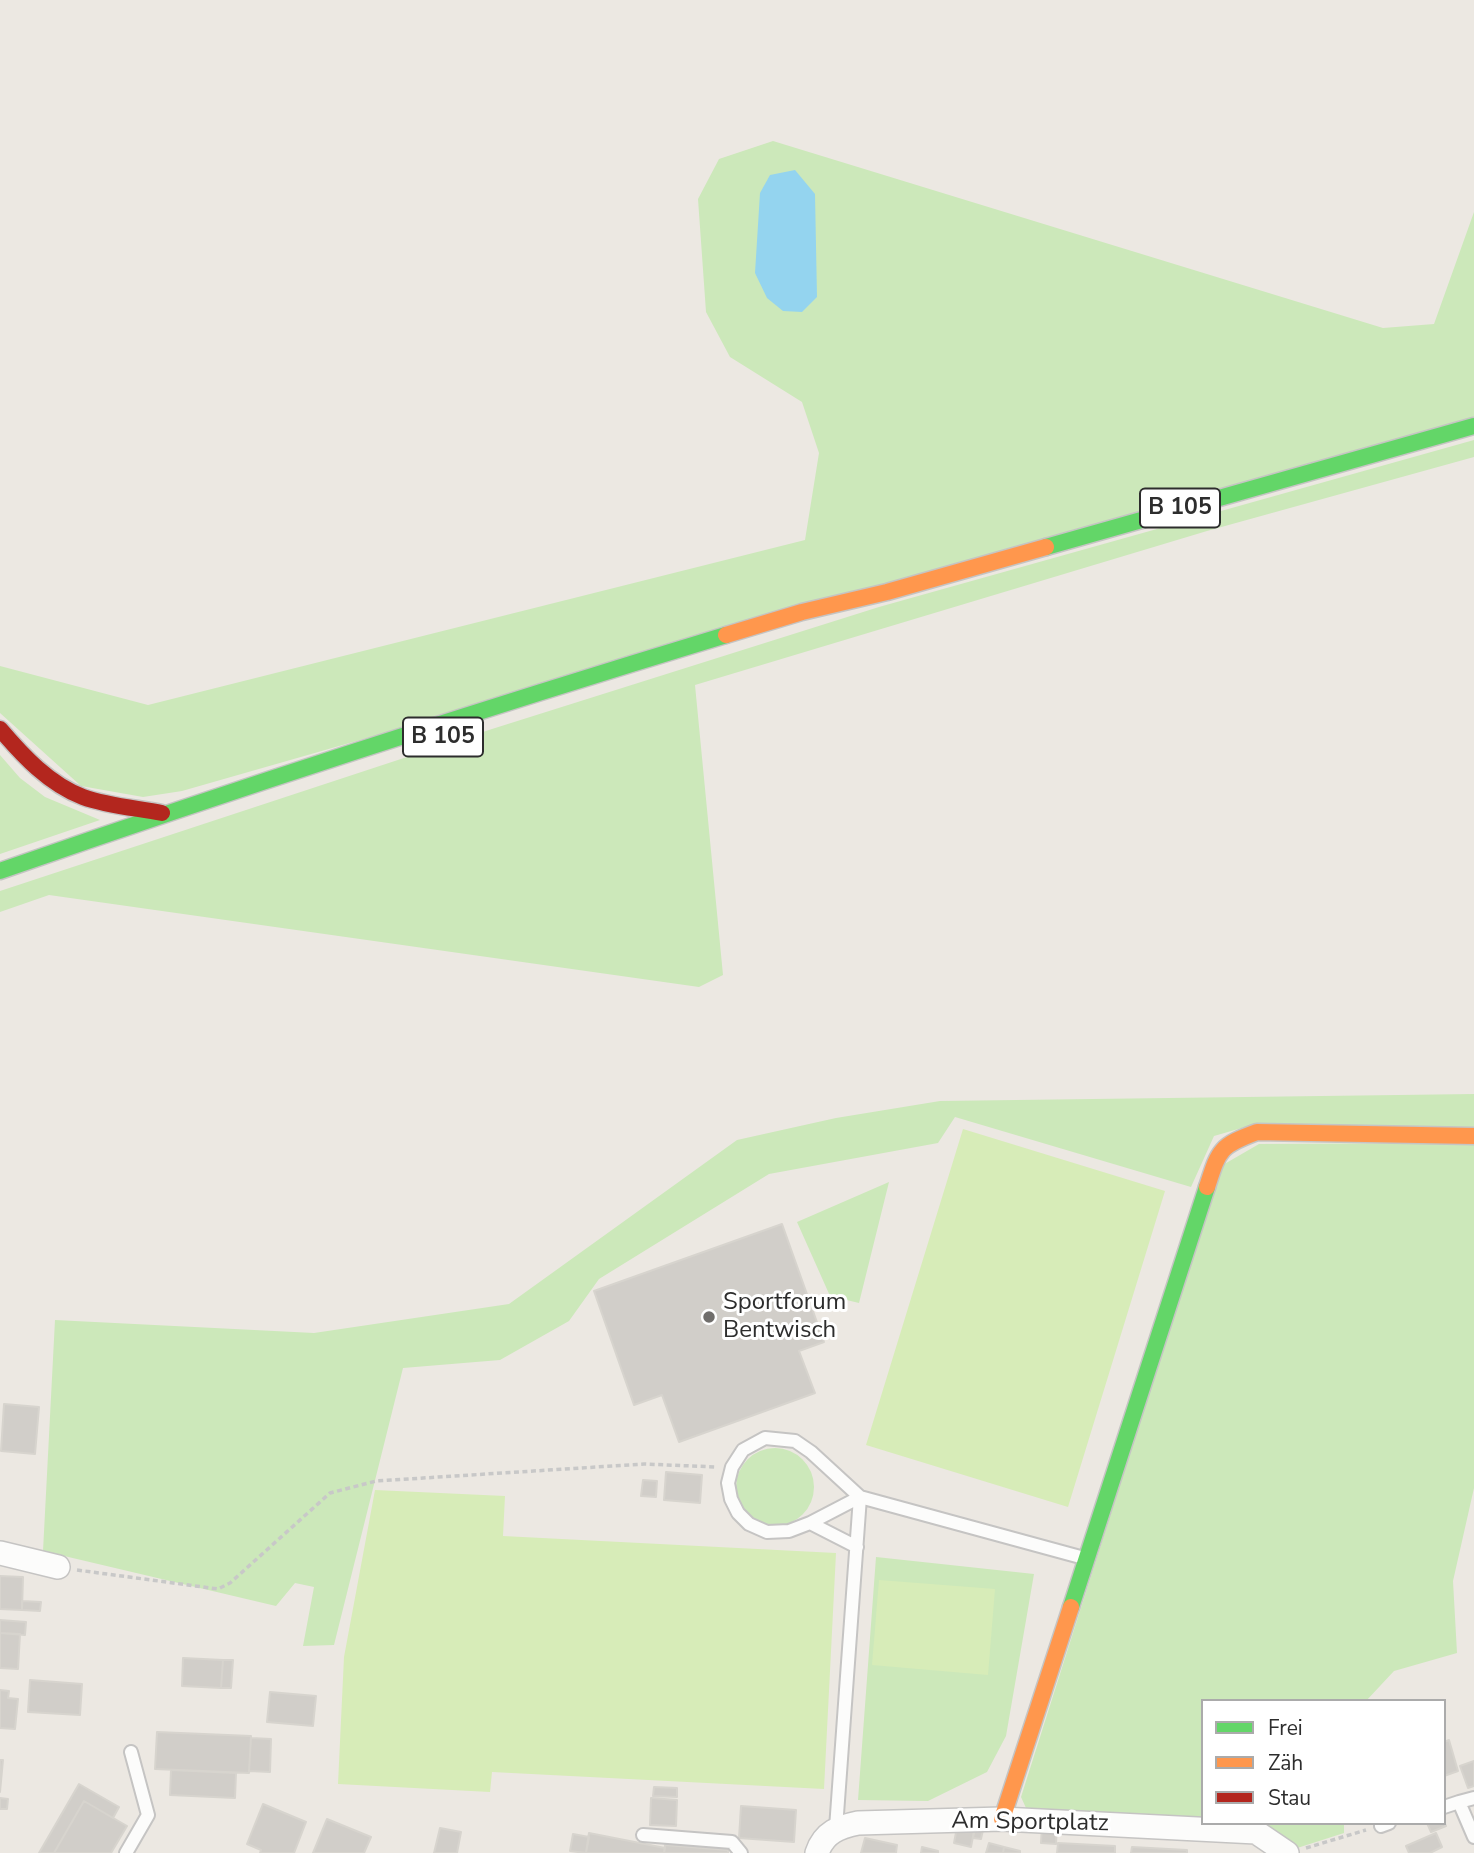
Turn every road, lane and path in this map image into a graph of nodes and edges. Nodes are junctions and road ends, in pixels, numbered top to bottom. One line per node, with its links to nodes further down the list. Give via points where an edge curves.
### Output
1 (1474, 426): 2 (main road, B 105)
2 (887, 592): 4 (main road, B 105, via 802,612 547,689); 6 (main road, B 105, via 808,622 469,728)
3 (0, 729): 4 (main road, via 27,760 63,787 95,801)
4 (164, 814): 5 (main road, B 105)
5 (0, 871)
6 (0, 884)
7 (1474, 1136): 13 (main road, via 1257,1132 1217,1154)
8 (732, 1467): 9 (lane, via 743,1450 765,1438 795,1441); 10 (lane, via 731,1499 749,1524 767,1532 789,1531); 14 (path, via 644,1464 376,1481 330,1493 218,1589)
9 (860, 1497): 10 (lane); 11 (lane); 13 (lane)
10 (810, 1523): 11 (lane)
11 (857, 1547): 21 (lane)
12 (0, 1553): 14 (street)
13 (1087, 1559): 19 (main road)
14 (58, 1567)
15 (131, 1752): 25 (lane, via 148,1815)
16 (1474, 1798): 17 (lane)
17 (1459, 1802): 18 (lane); 23 (lane)
18 (1446, 1806)
19 (1002, 1819): 21 (street, Am Sportplatz, via 858,1823); 24 (street, Am Sportplatz, via 1256,1832)
20 (1382, 1825): 24 (path)
21 (836, 1828): 27 (street)
22 (643, 1835): 26 (lane, via 732,1842)
23 (1474, 1837)
24 (1295, 1851)
25 (127, 1853)
26 (741, 1853)
27 (817, 1853)

